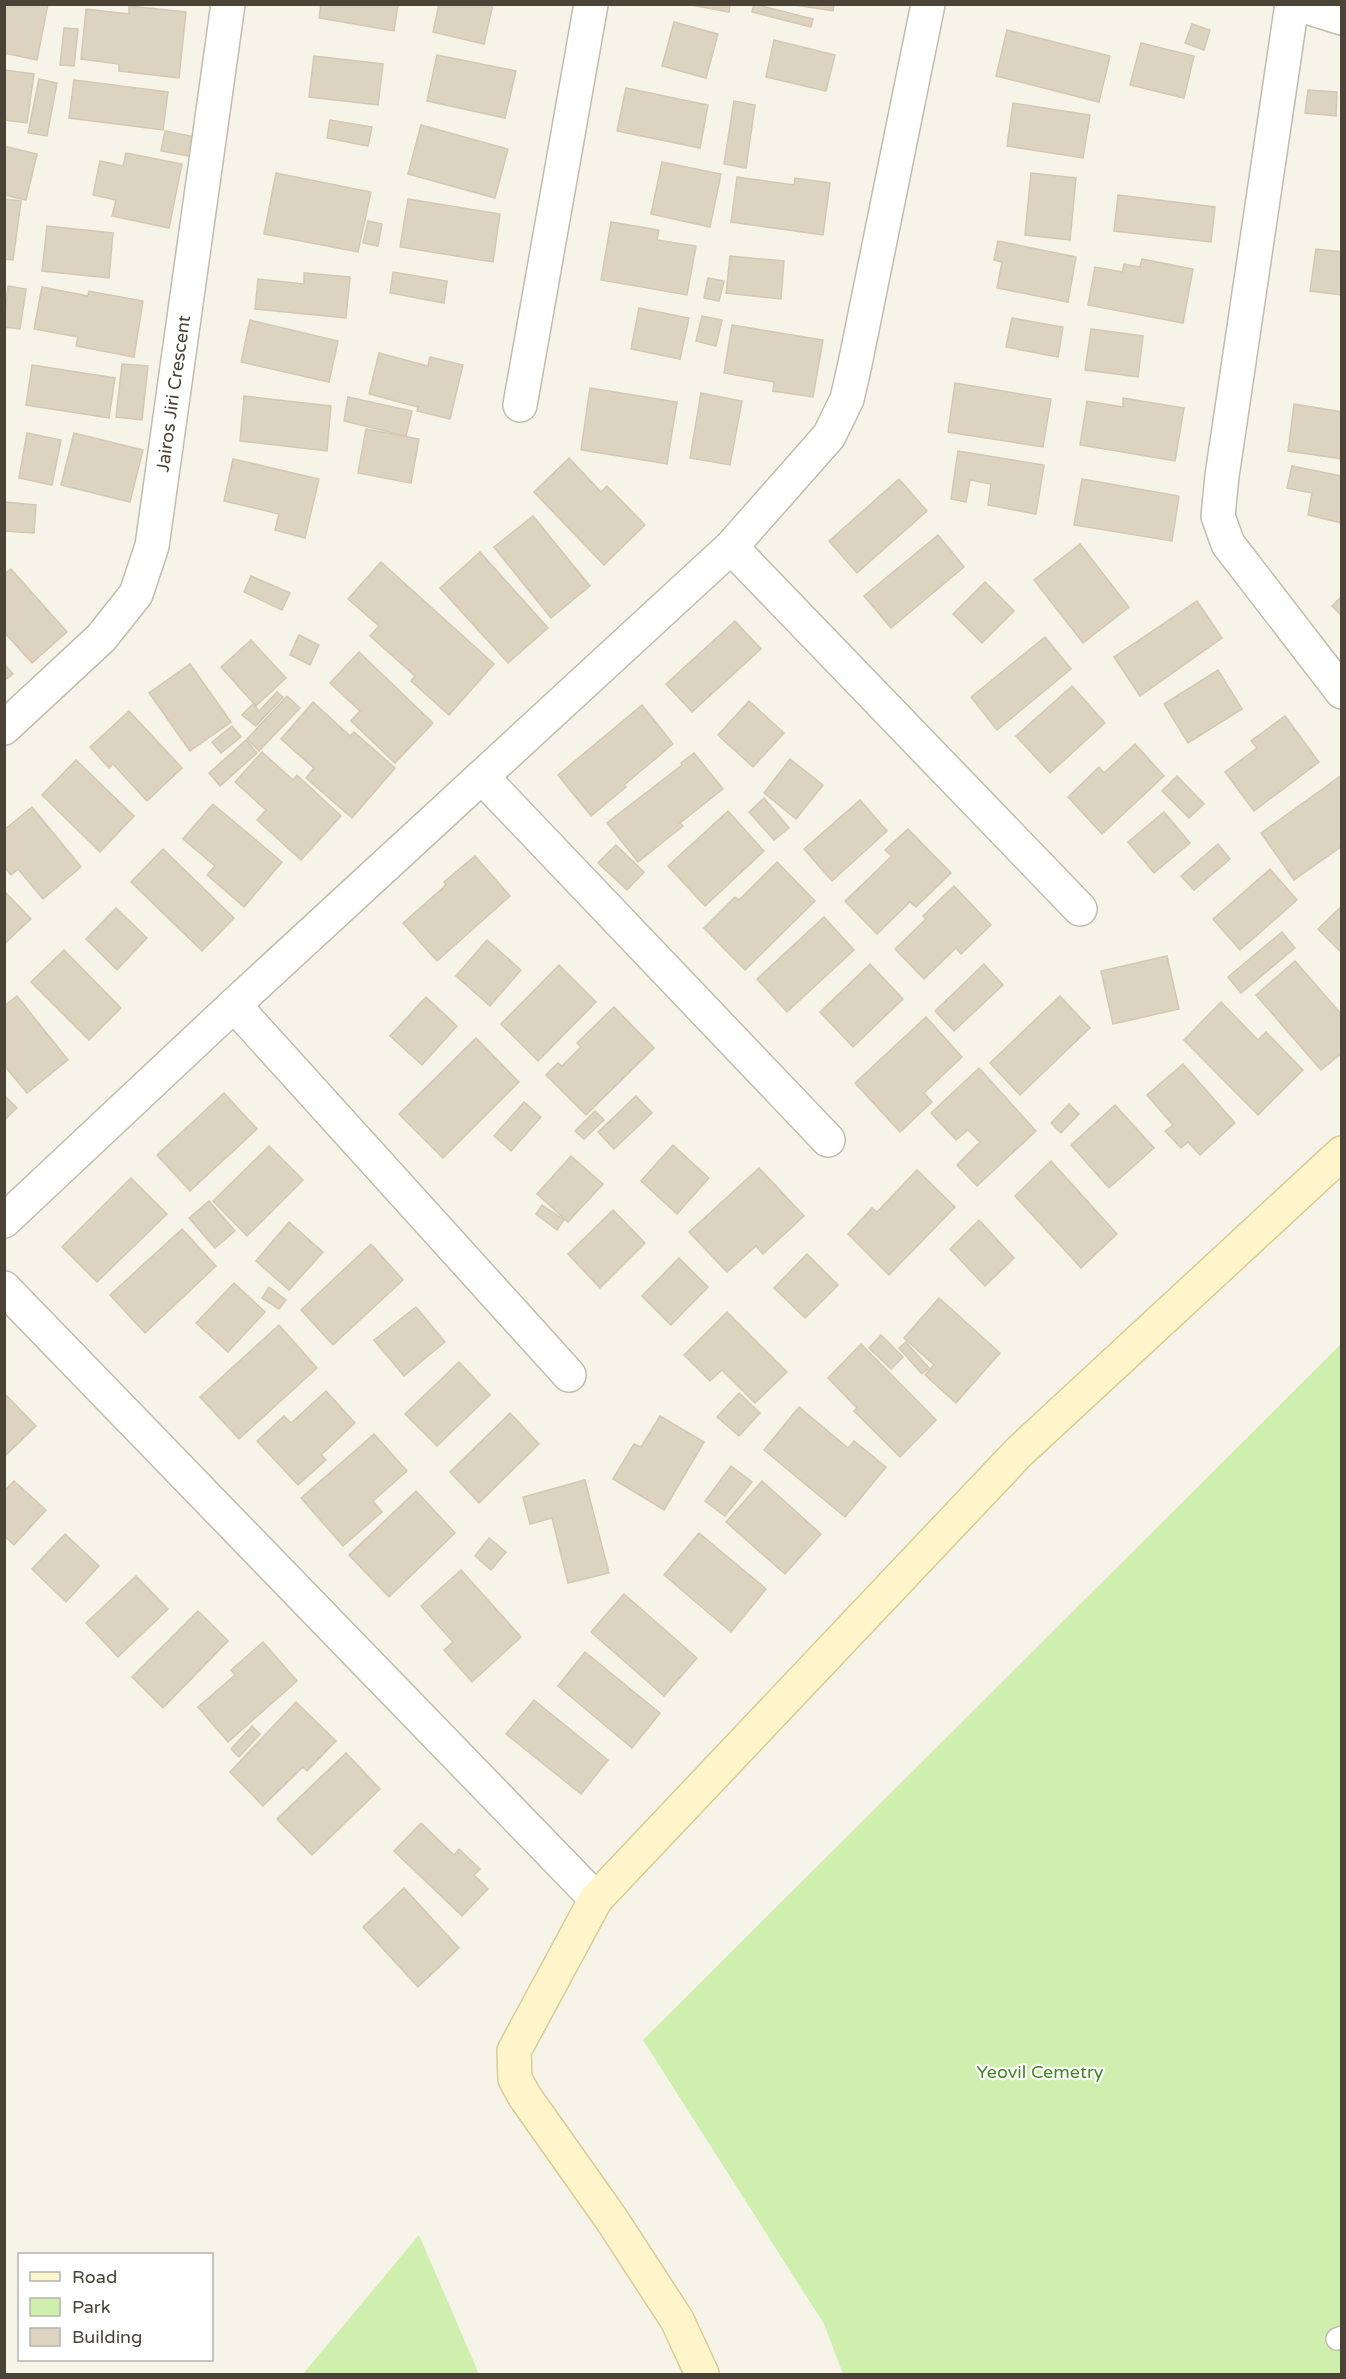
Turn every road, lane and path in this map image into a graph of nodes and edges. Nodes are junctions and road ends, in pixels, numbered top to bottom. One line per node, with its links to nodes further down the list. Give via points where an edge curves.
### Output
1 (228, 4): 9 (street, Jairos Jiri Crescent, via 152,546 136,594 101,638)
2 (591, 4): 6 (street)
3 (927, 4): 7 (street, via 847,399 829,436)
4 (1294, 4): 5 (street); 8 (street, via 1218,516 1228,544)
5 (1341, 18)
6 (520, 405)
7 (731, 547): 10 (street); 11 (street)
8 (1341, 692)
9 (4, 728)
10 (482, 777): 12 (street); 13 (street)
11 (1080, 909)
12 (234, 1005): 15 (street); 17 (street)
13 (828, 1140)
14 (1341, 1153): 18 (street, via 1018,1452)
15 (4, 1221)
16 (4, 1288): 18 (street)
17 (569, 1375)
18 (596, 1899): 19 (street, via 514,2050 515,2079 677,2320)
19 (702, 2374)

